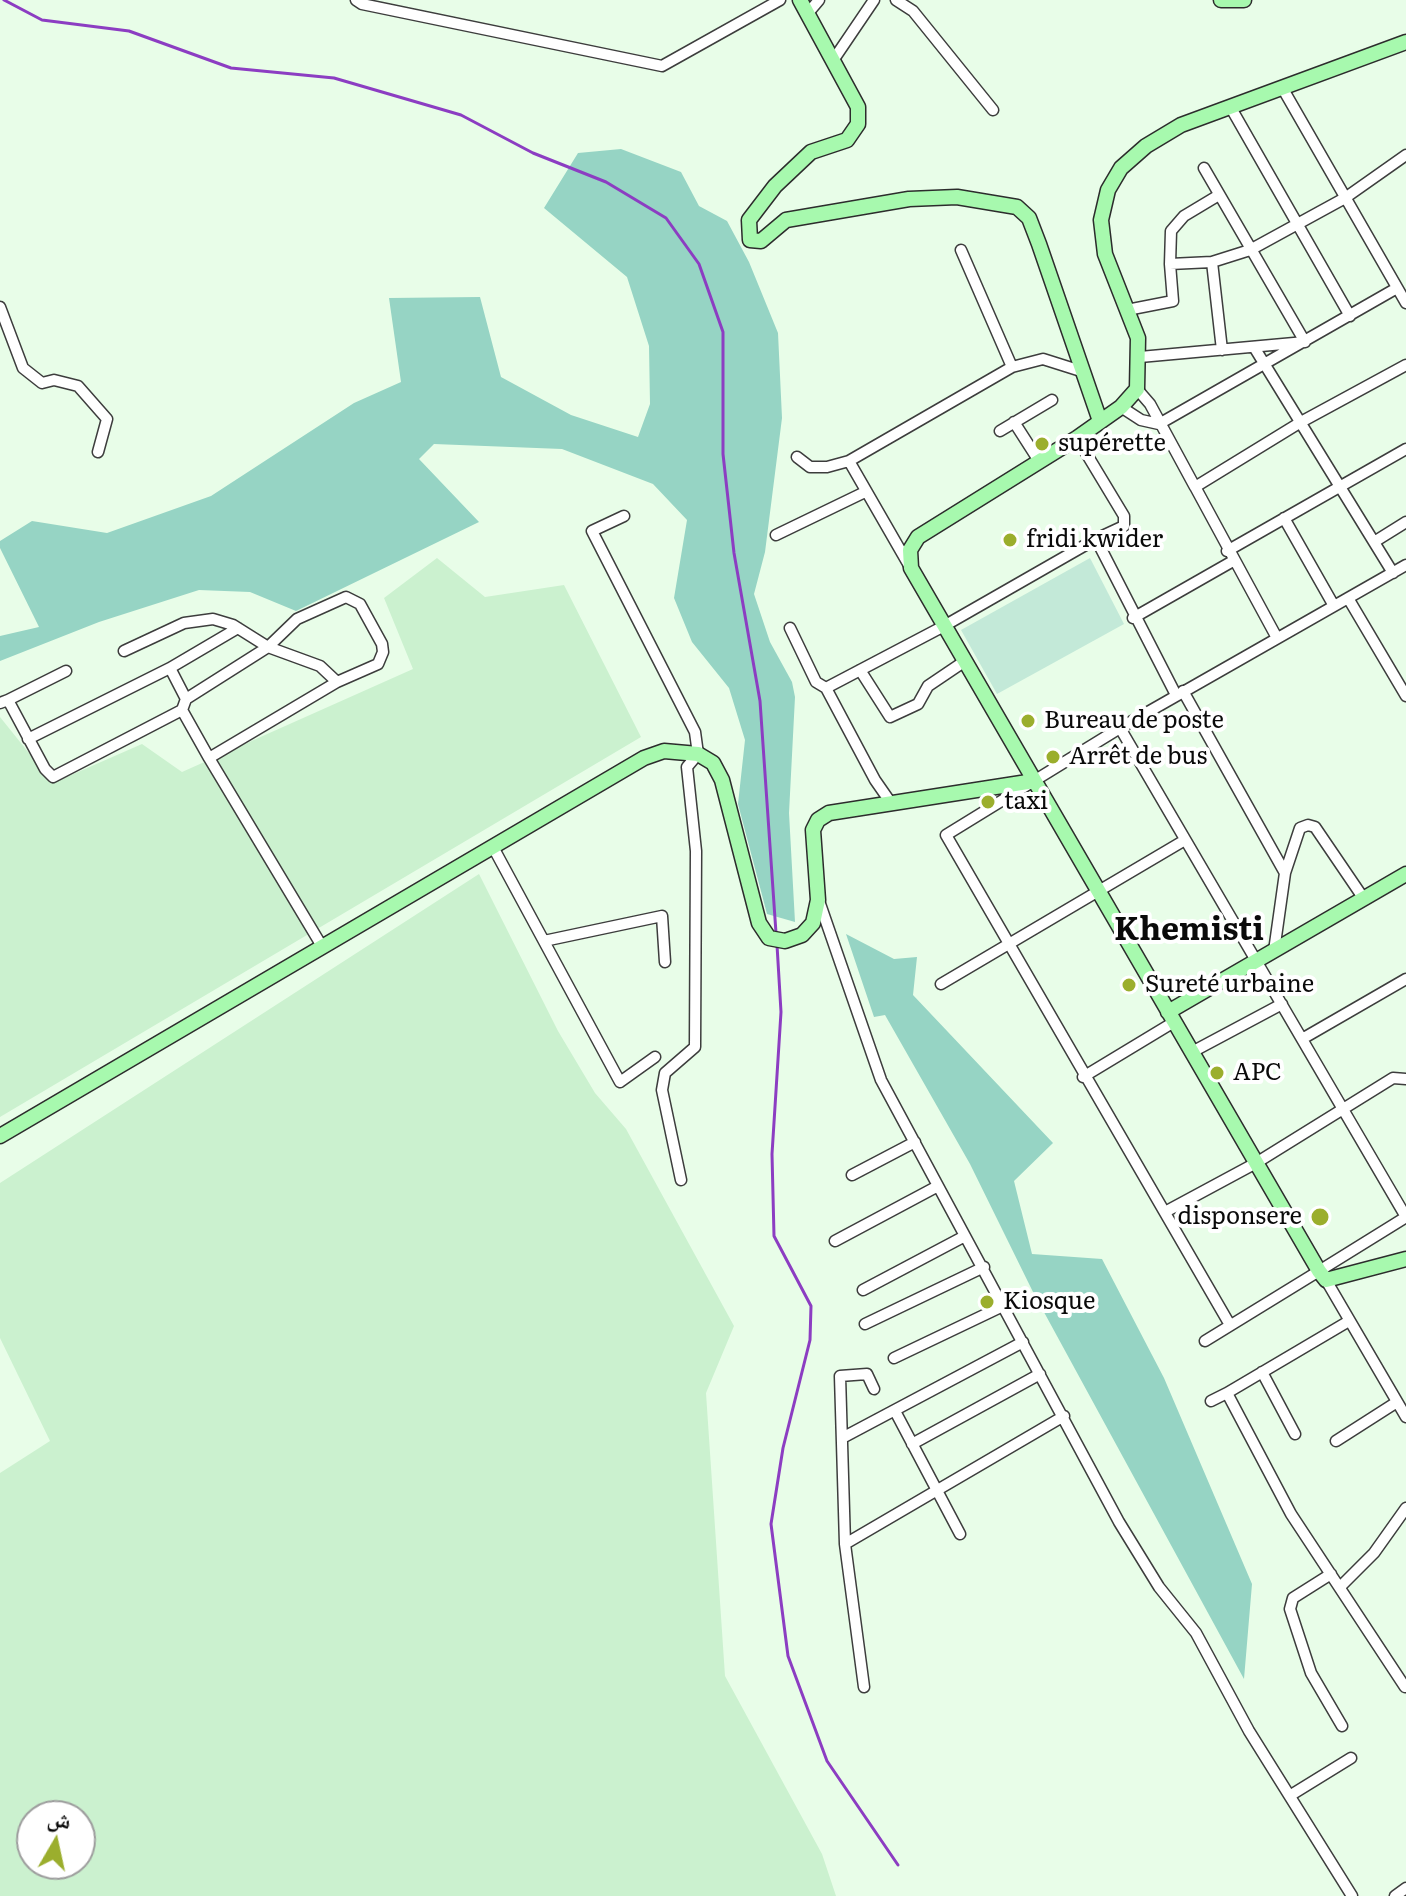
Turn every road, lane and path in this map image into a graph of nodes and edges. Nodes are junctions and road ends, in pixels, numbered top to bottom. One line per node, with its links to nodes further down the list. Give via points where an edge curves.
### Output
1 (356, 0): 2 (street, via 662,66)
2 (780, 0)
3 (819, 0): 8 (street)
4 (874, 0): 10 (street)
5 (896, 0): 13 (street, via 913,11)
6 (1221, 0): 7 (street)
7 (1244, 0)
8 (804, 7): 10 (street)
9 (1406, 42): 11 (street)
10 (834, 59): 35 (street, via 858,107 854,133 798,161 754,209 747,229 750,240 761,241 786,220 909,199 957,197 1017,207 1029,218)
11 (1283, 89): 12 (street); 17 (street)
12 (1231, 108): 18 (street); 26 (street, via 1181,125 1146,146 1121,168 1108,190 1101,220 1105,254)
13 (993, 110)
14 (1406, 155): 17 (street)
15 (1204, 168): 16 (street)
16 (1219, 195): 20 (street); 22 (street, via 1184,216 1171,231)
17 (1345, 198): 18 (street); 23 (street)
18 (1298, 224): 20 (street); 27 (street)
19 (961, 250): 34 (street)
20 (1250, 250): 21 (street); 28 (street)
21 (1212, 262): 22 (street); 30 (street)
22 (1170, 264): 26 (street, via 1173,301)
23 (1397, 288): 24 (street); 27 (street)
24 (1406, 303)
25 (0, 307): 46 (street, via 23,368 42,383 78,386 107,419)
26 (1127, 310): 31 (street)
27 (1350, 316): 28 (street)
28 (1305, 342): 29 (street); 32 (street)
29 (1254, 347): 30 (street); 32 (street)
30 (1222, 350): 31 (street)
31 (1140, 357): 36 (street)
32 (1266, 365): 41 (street); 42 (street)
33 (1406, 365): 41 (street)
34 (1012, 367): 35 (street, via 1043,359); 48 (street)
35 (1081, 371): 39 (street)
36 (1137, 389): 38 (street); 42 (street)
37 (1052, 400): 40 (street)
38 (1121, 407): 39 (street); 42 (street)
39 (1100, 421): 44 (street)
40 (1014, 422): 43 (street); 49 (street)
41 (1301, 422): 50 (street, via 1195,487); 51 (street)
42 (1159, 424): 50 (street)
43 (1000, 431)
44 (1077, 438): 49 (street); 57 (street, via 1124,516 1124,526)
45 (1406, 449): 51 (street)
46 (98, 452)
47 (797, 457): 48 (street, via 810,467)
48 (849, 461): 52 (street)
49 (1039, 461): 61 (street, via 918,537 910,550)
50 (1192, 481): 59 (street)
51 (1340, 486): 54 (street); 58 (street)
52 (865, 492): 56 (street); 61 (street)
53 (624, 516): 85 (street, via 592,531 695,732)
54 (1284, 518): 59 (street); 64 (street)
55 (1406, 522): 58 (street)
56 (776, 535)
57 (1096, 539): 65 (street); 66 (street)
58 (1374, 542): 62 (street)
59 (1230, 556): 65 (street); 69 (street)
60 (1406, 565): 62 (street)
61 (911, 568): 66 (street)
62 (1393, 573): 63 (street)
63 (1348, 598): 64 (street); 79 (street)
64 (1334, 606): 69 (street)
65 (1133, 618): 78 (street)
66 (944, 626): 72 (street); 74 (street)
67 (238, 628): 70 (street); 71 (street, via 203,619); 73 (street)
68 (790, 628): 77 (street, via 816,682)
69 (1277, 638): 78 (street)
70 (268, 647): 76 (street, via 320,666); 76 (street, via 297,619 333,601 352,599 382,644 381,659 368,671); 80 (street)
71 (124, 651)
72 (965, 661): 74 (street, via 928,686 918,704 890,717); 87 (street)
73 (170, 668): 80 (street); 84 (street)
74 (860, 670): 77 (street)
75 (66, 671): 81 (street)
76 (337, 682): 86 (street)
77 (826, 688): 88 (street)
78 (1180, 693): 83 (street); 91 (street)
79 (1406, 696)
80 (186, 699): 82 (street)
81 (4, 702): 84 (street)
82 (182, 710): 84 (street, via 59,776 49,774); 86 (street)
83 (1120, 728): 87 (street); 89 (street)
84 (28, 739)
85 (698, 754): 90 (street, via 664,751 644,758); 95 (street, via 713,763 722,780 759,923 769,938 785,941 802,935 813,923); 116 (street, via 687,767 696,851 695,1047 665,1073 662,1090)
86 (209, 758): 98 (street)
87 (1034, 781): 88 (street); 93 (street); 97 (street, via 946,835)
88 (891, 803): 95 (street, via 829,813 818,820 813,830)
89 (1185, 840): 93 (street); 100 (street)
90 (493, 847): 96 (street); 98 (street)
91 (1285, 873): 94 (street, via 1296,833 1308,825 1323,838); 99 (street)
92 (1406, 874): 94 (street)
93 (1099, 892): 97 (street); 105 (street)
94 (1364, 899): 99 (street)
95 (818, 900): 113 (street, via 881,1080)
96 (544, 941): 101 (street, via 662,916); 108 (street, via 620,1082)
97 (1009, 944): 103 (street); 109 (street)
98 (323, 948): 112 (street)
99 (1274, 951): 100 (street)
100 (1256, 961): 104 (street); 105 (street)
101 (665, 962)
102 (1406, 979): 106 (street)
103 (941, 984)
104 (1282, 1004): 106 (street); 107 (street)
105 (1171, 1017): 107 (street); 109 (street)
106 (1302, 1039): 111 (street)
107 (1192, 1052): 114 (street)
108 (655, 1057)
109 (1083, 1077): 118 (street)
110 (1406, 1079): 111 (street, via 1393,1078)
111 (1343, 1107): 114 (street); 119 (street)
112 (0, 1136)
113 (915, 1142): 115 (street); 117 (street)
114 (1256, 1163): 118 (street); 124 (street)
115 (852, 1175)
116 (681, 1180)
117 (938, 1186): 120 (street); 121 (street)
118 (1165, 1212): 129 (street)
119 (1406, 1216): 124 (street)
120 (965, 1236): 123 (street); 125 (street)
121 (835, 1241)
122 (1406, 1259): 124 (street)
123 (984, 1267): 126 (street); 128 (street)
124 (1322, 1275): 127 (street); 129 (street)
125 (863, 1290)
126 (1003, 1306): 131 (street); 132 (street)
127 (1349, 1321): 133 (street); 138 (street)
128 (865, 1324)
129 (1230, 1325): 130 (street)
130 (1205, 1341)
131 (1023, 1342): 134 (street); 139 (street)
132 (894, 1358)
133 (1262, 1372): 136 (street); 142 (street)
134 (1040, 1374): 140 (street); 145 (street)
135 (874, 1389): 143 (street, via 867,1374 840,1376)
136 (1227, 1393): 137 (street); 150 (street, via 1273,1483)
137 (1211, 1401)
138 (1397, 1402): 141 (street); 144 (street)
139 (895, 1411): 143 (street); 145 (street)
140 (1064, 1416): 146 (street); 156 (street, via 1119,1522 1159,1587 1196,1633)
141 (1406, 1417)
142 (1295, 1434)
143 (844, 1437): 149 (street)
144 (1336, 1441)
145 (912, 1444): 146 (street)
146 (937, 1490): 148 (street); 149 (street)
147 (1406, 1508): 151 (street, via 1374,1553)
148 (960, 1534)
149 (845, 1544): 152 (street)
150 (1331, 1574): 151 (street); 154 (street, via 1293,1598 1290,1609 1311,1673)
151 (1340, 1587): 153 (street)
152 (864, 1687)
153 (1405, 1687)
154 (1342, 1726)
155 (1351, 1758): 156 (street)
156 (1291, 1795): 158 (street)
157 (1406, 1888): 159 (street)
158 (1352, 1896)
159 (1395, 1896)

